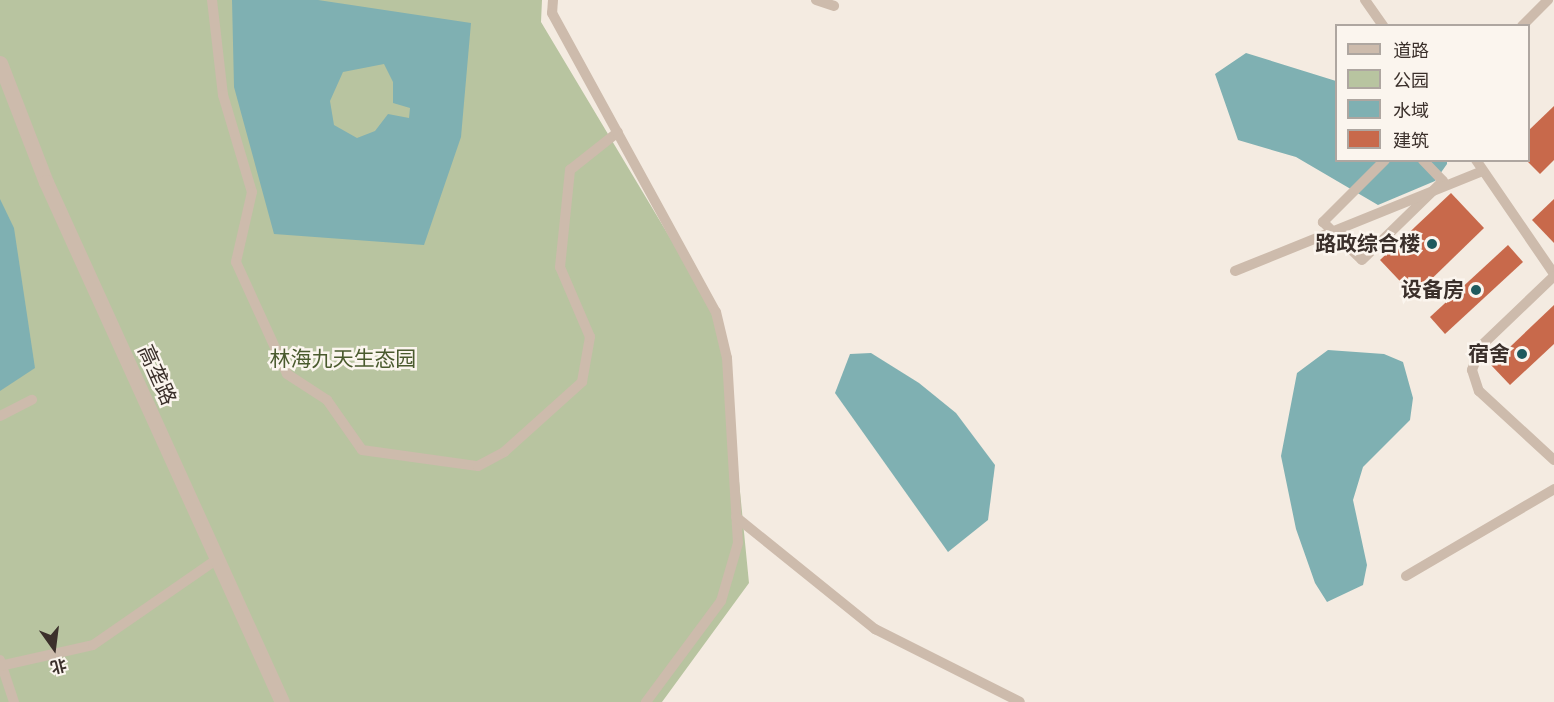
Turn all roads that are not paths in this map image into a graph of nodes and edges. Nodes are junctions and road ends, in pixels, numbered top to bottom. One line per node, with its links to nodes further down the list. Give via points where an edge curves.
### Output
1 (212, 0): 10 (lane, via 223,95 252,192 236,262 287,374 327,400 362,450 478,466 504,452 582,382 590,338 561,267 570,170)
2 (552, 0): 10 (lane, via 552,13)
3 (816, 0): 6 (lane)
4 (1365, 0): 7 (lane)
5 (1548, 0): 8 (lane)
6 (834, 6)
7 (1382, 24)
8 (1524, 24)
9 (0, 63): 22 (street, 高垄路, via 46,182)
10 (618, 132): 21 (lane, via 716,312 727,358)
11 (1383, 162): 12 (lane, via 1323,222 1362,260 1443,181)
12 (1425, 162)
13 (1477, 162): 14 (lane)
14 (1482, 171): 15 (lane); 16 (lane)
15 (1235, 271)
16 (1554, 275): 19 (lane, via 1482,345 1472,369 1479,391)
17 (32, 400): 18 (lane)
18 (0, 416)
19 (1554, 460)
20 (1554, 489): 23 (lane)
21 (736, 517): 27 (lane, via 738,543 721,601); 28 (lane, via 875,629)
22 (217, 559): 24 (lane, via 93,645); 26 (street, 高垄路)
23 (1406, 576)
24 (1, 663): 25 (lane)
25 (14, 702)
26 (282, 702)
27 (646, 702)
28 (1020, 702)

